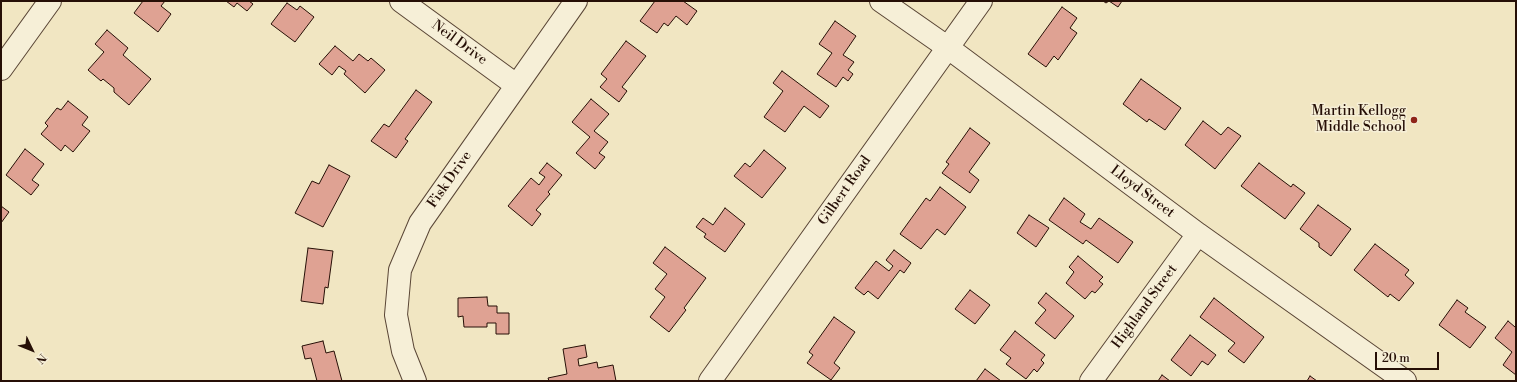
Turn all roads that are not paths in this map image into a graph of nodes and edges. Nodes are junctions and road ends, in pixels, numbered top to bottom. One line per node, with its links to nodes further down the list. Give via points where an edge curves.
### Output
1 (50, 1): 7 (street)
2 (401, 1): 8 (street, Neil Drive)
3 (576, 1): 8 (street, Fisk Drive)
4 (881, 1): 6 (street, Lloyd Street)
5 (981, 1): 6 (street, Gilbert Road)
6 (947, 47): 9 (street, Lloyd Street); 11 (street, Gilbert Road)
7 (1, 69)
8 (516, 84): 10 (street, Fisk Drive, via 420,223 400,270 396,315 403,351)
9 (1198, 234): 12 (street, Highland Street); 13 (street, Lloyd Street)
10 (415, 381)
11 (710, 381)
12 (1091, 381)
13 (1405, 381)

